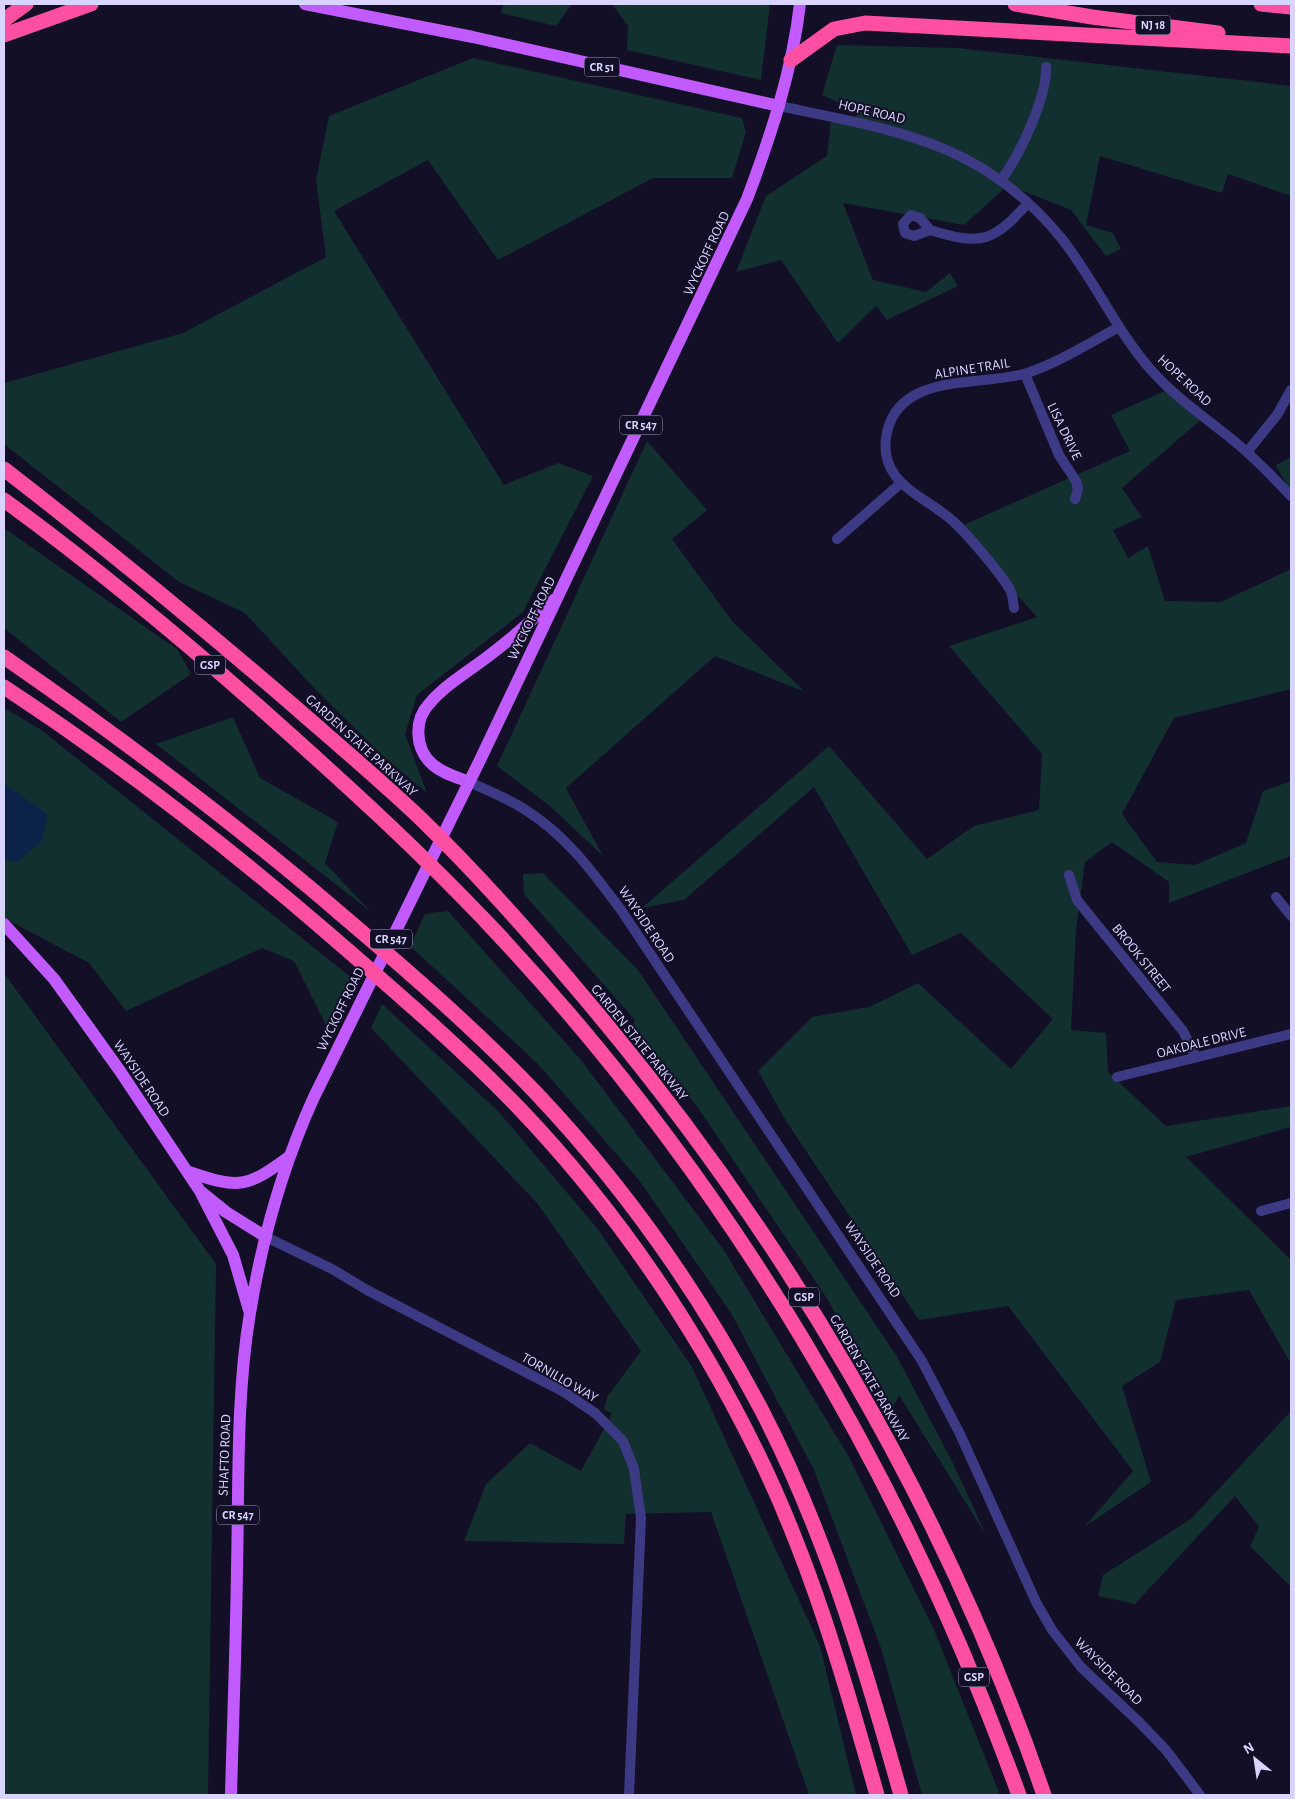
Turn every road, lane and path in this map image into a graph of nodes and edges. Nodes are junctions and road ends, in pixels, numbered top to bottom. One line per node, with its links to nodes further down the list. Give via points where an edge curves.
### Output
1 (26, 4): 8 (highway)
2 (92, 4): 9 (highway)
3 (304, 4): 13 (main road, HOPE ROAD / CR 51, via 473,37)
4 (800, 4): 11 (main road, WYCKOFF ROAD / CR 547)
5 (1014, 4): 10 (highway, NJ 18)
6 (1261, 4): 7 (highway)
7 (1291, 7)
8 (4, 20)
9 (4, 35)
10 (1291, 44): 11 (highway, via 865,23 834,29)
11 (791, 60): 13 (main road, WYCKOFF ROAD / CR 547)
12 (1046, 68): 14 (street, via 1044,86 1031,125 1013,164)
13 (779, 106): 14 (street, HOPE ROAD, via 918,138 957,154); 27 (main road, WYCKOFF ROAD / CR 547, via 768,144 728,242)
14 (1002, 179): 15 (street, HOPE ROAD)
15 (1028, 203): 16 (street, via 1002,230 985,238 949,236); 17 (street, HOPE ROAD, via 1062,240)
16 (930, 230)
17 (1119, 328): 18 (street, ALPINE TRAIL); 20 (street, HOPE ROAD, via 1167,386)
18 (1025, 374): 22 (street, ALPINE TRAIL, via 938,386 908,398 892,419 886,443 888,461); 24 (street, LISA DRIVE, via 1059,455 1076,481)
19 (1291, 390): 20 (street, via 1277,415)
20 (1247, 452): 23 (street, HOPE ROAD)
21 (4, 469): 51 (highway, GARDEN STATE PARKWAY / GSP, via 187,615 418,817 463,861 556,964 653,1081 781,1260 874,1414 924,1509 995,1666)
22 (901, 483): 26 (street); 28 (street, ALPINE TRAIL, via 960,528 1008,586)
23 (1291, 496)
24 (1075, 499)
25 (4, 500): 50 (highway, GSP, via 187,645 332,771 451,885 536,977 619,1075 681,1156 772,1288 854,1428 903,1520 972,1672)
26 (837, 539)
27 (558, 596): 31 (main road, WYCKOFF ROAD / CR 547); 31 (main road, via 512,638 432,699 422,714 418,733 426,757 439,769)
28 (1014, 608)
29 (4, 657): 49 (highway, via 169,776 363,932 498,1054 584,1147 666,1254 725,1344 780,1447 819,1536 850,1620)
30 (4, 686): 48 (highway, via 169,805 391,988 486,1074 551,1143 622,1231 682,1317 741,1420 790,1525 832,1639)
31 (469, 782): 39 (main road, WYCKOFF ROAD / CR 547, via 314,1096); 52 (street, WAYSIDE ROAD, via 523,808 559,835 588,865 617,905 922,1361 1052,1630 1081,1668 1166,1750)
32 (1069, 875): 37 (street, BROOK STREET, via 1077,900 1183,1031)
33 (1276, 897): 34 (street)
34 (1291, 916)
35 (4, 924): 40 (main road, WAYSIDE ROAD, via 54,979)
36 (1291, 1034): 37 (street, OAKDALE DRIVE)
37 (1196, 1057): 38 (street, OAKDALE DRIVE)
38 (1117, 1077)
39 (290, 1156): 40 (main road, via 246,1183 226,1184); 44 (main road, WYCKOFF ROAD / CR 547)
40 (188, 1172): 41 (main road, WAYSIDE ROAD)
41 (200, 1190): 44 (main road, WAYSIDE ROAD, via 226,1212); 45 (main road, via 233,1255)
42 (1291, 1203): 43 (street)
43 (1260, 1211)
44 (266, 1237): 45 (main road, SHAFTO ROAD / CR 547); 47 (street, TORNILLO WAY, via 564,1392 595,1413 623,1441 634,1469 641,1518)
45 (250, 1314): 46 (main road, SHAFTO ROAD / CR 547, via 240,1414)
46 (231, 1795)
47 (629, 1795)
48 (877, 1795)
49 (901, 1795)
50 (1020, 1795)
51 (1044, 1795)
52 (1200, 1795)

